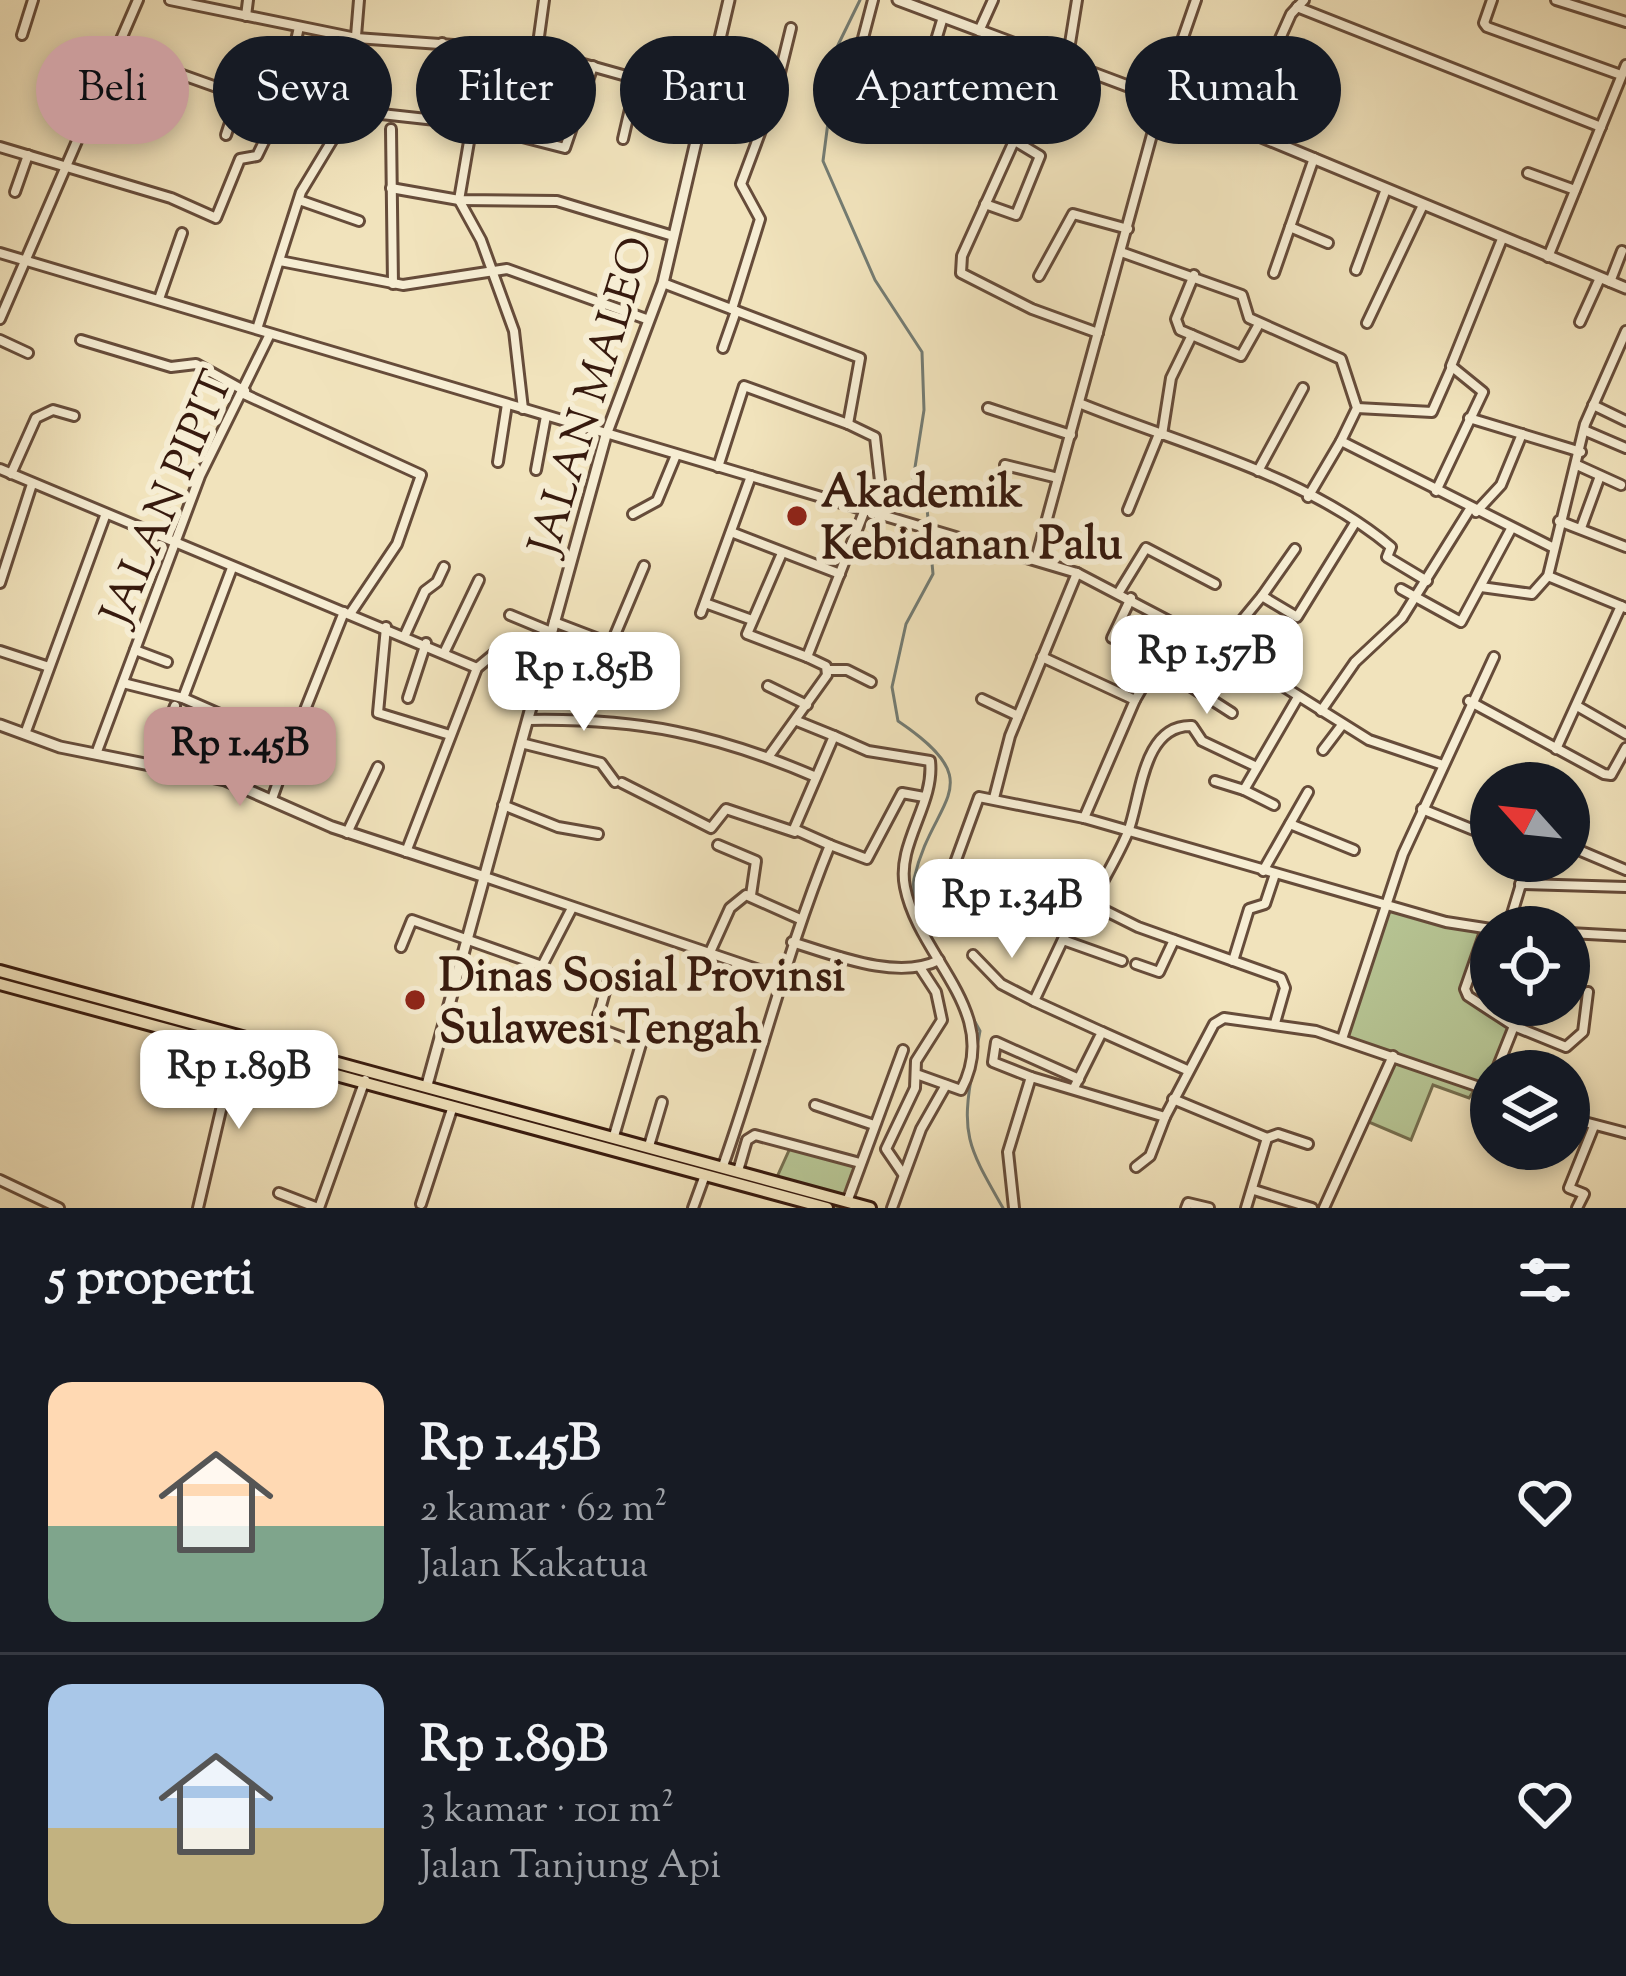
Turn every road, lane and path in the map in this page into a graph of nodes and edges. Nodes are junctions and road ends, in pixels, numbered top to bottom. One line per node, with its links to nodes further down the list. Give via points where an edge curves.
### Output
1 (33, 0): 23 (street)
2 (137, 0): 24 (street)
3 (170, 0): 17 (street)
4 (248, 0): 17 (street)
5 (359, 0): 27 (street)
6 (544, 0): 28 (street)
7 (729, 0): 29 (street, JALAN MALEO)
8 (874, 0): 31 (street)
9 (898, 0): 18 (street)
10 (993, 0): 22 (street)
11 (1077, 0): 34 (street)
12 (1196, 0): 35 (street)
13 (1492, 0): 38 (street, via 1487,27)
14 (1556, 0): 16 (street)
15 (1300, 3): 36 (street); 39 (street)
16 (1586, 4): 19 (street)
17 (246, 16): 20 (street)
18 (943, 17): 22 (street); 32 (street)
19 (1626, 22)
20 (299, 27): 25 (street); 26 (street)
21 (791, 28): 30 (street)
22 (979, 31): 33 (street)
23 (22, 35)
24 (124, 36)
25 (297, 36)
26 (346, 36)
27 (356, 36)
28 (539, 36)
29 (721, 36)
30 (789, 36)
31 (864, 36)
32 (937, 36)
33 (993, 36)
34 (1071, 36)
35 (1184, 36)
36 (1284, 36)
37 (1626, 65): 38 (street)
38 (1624, 76): 39 (street)
39 (1601, 127): 58 (street)
40 (78, 144): 54 (street)
41 (263, 144): 54 (street, via 257,156 240,159 216,218)
42 (331, 144): 60 (street)
43 (391, 144): 56 (street)
44 (469, 144): 61 (street)
45 (695, 144): 68 (street, JALAN MALEO)
46 (757, 144): 87 (street, via 741,187 760,219)
47 (1014, 144): 62 (street)
48 (1020, 144): 62 (street, via 1040,156 1023,205 1016,215)
49 (1150, 144): 66 (street)
50 (1279, 144): 53 (street)
51 (0, 147): 52 (street)
52 (28, 155): 54 (street); 59 (street)
53 (1314, 158): 57 (street); 65 (street)
54 (68, 166): 75 (street)
55 (1528, 173): 58 (street)
56 (391, 188): 61 (street); 84 (street)
57 (1386, 189): 63 (street); 78 (street)
58 (1575, 190): 74 (street)
59 (15, 192)
60 (299, 200): 64 (street); 76 (street)
61 (459, 200): 68 (street, via 557,201); 77 (street)
62 (986, 204): 95 (street, via 961,273)
63 (1423, 205): 69 (street); 91 (street)
64 (359, 221)
65 (1290, 227): 70 (street); 79 (street)
66 (1127, 229): 72 (street); 81 (street, via 1072,214)
67 (182, 233): 86 (street)
68 (673, 236): 83 (street, JALAN MALEO)
69 (1502, 238): 74 (street); 103 (street)
70 (1328, 243)
71 (1622, 251): 82 (street)
72 (1121, 252): 80 (street); 95 (street)
73 (0, 253): 75 (street)
74 (1547, 258): 82 (street)
75 (26, 261): 86 (street); 88 (street)
76 (280, 261): 84 (street); 93 (street)
77 (493, 269): 84 (street); 89 (street); 112 (street, via 519,354)
78 (1356, 270)
79 (1274, 273)
80 (1194, 275): 92 (street, via 1245,296 1244,315); 97 (street, via 1176,322)
81 (1039, 276)
82 (1605, 280): 85 (street); 90 (street)
83 (662, 283): 87 (street); 89 (street, JALAN MALEO)
84 (393, 284)
85 (1626, 288)
86 (159, 299): 93 (street)
87 (734, 310): 100 (street); 117 (street, via 860,358)
88 (0, 319)
89 (650, 320): 120 (street, JALAN MALEO)
90 (1580, 322)
91 (1367, 323)
92 (1259, 324): 97 (street, via 1241,356); 111 (street, via 1341,359)
93 (257, 329): 96 (street)
94 (1626, 331): 102 (street)
95 (1098, 333): 108 (street)
96 (270, 334): 106 (street, JALAN PIPIT); 107 (street)
97 (1192, 335): 122 (street, via 1171,378)
98 (0, 340): 101 (street)
99 (81, 340): 106 (street, via 171,368 196,364)
100 (723, 348)
101 (28, 353)
102 (1613, 362): 104 (street); 109 (street)
103 (1451, 369): 111 (street, via 1432,412); 115 (street, via 1482,386)
104 (1626, 369)
105 (1303, 388): 133 (street)
106 (245, 392): 152 (street, JALAN PIPIT); 176 (street, via 422,477 397,544)
107 (507, 404): 112 (street); 127 (street)
108 (1079, 404): 121 (street); 122 (street)
109 (1593, 405): 116 (street); 118 (street)
110 (988, 408): 121 (street)
111 (1357, 408): 123 (street)
112 (523, 409): 114 (street)
113 (74, 416): 134 (street, via 51,410 36,418)
114 (546, 416): 120 (street); 132 (street)
115 (1469, 418): 119 (street); 140 (street)
116 (1626, 422)
117 (848, 424): 130 (street, via 747,384); 144 (street, via 875,437 880,481)
118 (1586, 431): 124 (street); 125 (street)
119 (1522, 434): 125 (street); 143 (street, via 1501,485)
120 (606, 435): 126 (street); 180 (street, JALAN MALEO)
121 (1071, 435): 137 (street)
122 (1160, 435): 133 (street); 142 (street)
123 (1341, 441): 140 (street); 141 (street)
124 (1626, 448)
125 (1581, 452): 129 (street)
126 (676, 455): 130 (street); 145 (street, via 658,501)
127 (498, 462)
128 (1005, 465): 137 (street)
129 (1576, 465): 136 (street); 147 (street)
130 (718, 467): 135 (street)
131 (0, 469): 134 (street)
132 (536, 470)
133 (1258, 471): 141 (street)
134 (11, 474): 138 (street)
135 (751, 476): 144 (street); 151 (street)
136 (1600, 476): 139 (street); 149 (street)
137 (1058, 478): 157 (street)
138 (32, 484): 146 (street); 166 (street)
139 (1621, 485)
140 (1436, 491): 143 (street)
141 (1308, 497): 148 (street)
142 (1128, 510)
143 (1473, 510): 150 (street); 165 (street)
144 (868, 513): 157 (street); 162 (street)
145 (633, 514)
146 (106, 516): 152 (street); 197 (street)
147 (1558, 520): 149 (street); 154 (street)
148 (1355, 523): 165 (street, via 1391,547 1388,558); 171 (street, via 1297,617)
149 (1581, 528): 153 (street)
150 (1511, 529): 154 (street); 168 (street)
151 (731, 532): 156 (street); 174 (street)
152 (173, 544): 160 (street); 188 (street, JALAN PIPIT)
153 (1626, 547)
154 (1554, 548): 163 (street)
155 (1294, 549): 171 (street)
156 (782, 553): 162 (street); 179 (street)
157 (1036, 559): 161 (street)
158 (444, 566): 183 (street)
159 (644, 566): 186 (street)
160 (232, 568): 176 (street); 211 (street)
161 (1077, 572): 170 (street); 192 (street)
162 (840, 574): 194 (street)
163 (1548, 576): 168 (street, via 1539,590 1522,594); 175 (street)
164 (479, 580): 189 (street)
165 (1426, 581): 173 (street)
166 (0, 583)
167 (1215, 584): 170 (street, via 1146,548)
168 (1481, 587): 173 (street, via 1459,622)
169 (1401, 590): 173 (street)
170 (1119, 592): 172 (street)
171 (1262, 596): 187 (street)
172 (1131, 598): 184 (street); 187 (street)
173 (1416, 598): 214 (street)
174 (705, 603): 177 (street); 179 (street)
175 (1623, 607): 213 (street)
176 (347, 612): 181 (street); 226 (street)
177 (700, 613)
178 (510, 615): 180 (street)
179 (752, 620): 194 (street, via 748,636)
180 (553, 627): 186 (street); 199 (street, JALAN MALEO)
181 (386, 628): 183 (street); 223 (street, via 379,714)
182 (1290, 634): 201 (street)
183 (405, 635): 185 (street)
184 (1112, 638)
185 (426, 643): 189 (street); 207 (street)
186 (612, 643): 195 (street)
187 (1220, 647): 191 (street)
188 (135, 650): 196 (street); 203 (street, JALAN PIPIT)
189 (441, 650): 198 (street)
190 (0, 651): 197 (street)
191 (1230, 653): 201 (street); 205 (street)
192 (1042, 657): 209 (street); 216 (street)
193 (1494, 657): 210 (street)
194 (807, 658): 200 (street)
195 (656, 661)
196 (166, 662)
197 (49, 667): 221 (street)
198 (477, 668): 199 (street, via 495,652); 223 (street)
199 (540, 670): 217 (street, JALAN MALEO)
200 (829, 670): 202 (street); 212 (street)
201 (1262, 674): 206 (street)
202 (871, 682)
203 (123, 683): 211 (street); 230 (street, JALAN PIPIT)
204 (768, 686): 212 (street)
205 (1204, 695): 209 (street, via 1156,664); 215 (street)
206 (1298, 697): 214 (street); 235 (street)
207 (408, 698)
208 (982, 699): 216 (street)
209 (1135, 700): 246 (street)
210 (1469, 701): 227 (street); 232 (street)
211 (179, 702): 226 (street); 233 (street)
212 (807, 705): 218 (street)
213 (1577, 706): 222 (street); 227 (street)
214 (1321, 711): 220 (street)
215 (1232, 713)
216 (1018, 716): 240 (street)
217 (528, 720): 225 (street, JALAN MALEO); 231 (street, via 653,724)
218 (797, 721): 224 (street); 231 (street)
219 (0, 725): 221 (street)
220 (1342, 725): 229 (street); 232 (street)
221 (25, 734): 230 (street)
222 (1626, 734)
223 (450, 735): 257 (street)
224 (834, 736): 236 (street); 241 (street, via 881,754 925,758 931,768)
225 (521, 743): 244 (street, JALAN MALEO); 250 (street, via 601,763 618,782 711,828 726,809)
226 (291, 745): 242 (street)
227 (1556, 748): 228 (street, via 1607,775)
228 (1626, 748)
229 (1323, 750)
230 (96, 754): 233 (street)
231 (768, 757): 236 (street)
232 (1443, 765): 245 (street)
233 (152, 766): 242 (street)
234 (378, 767): 251 (street)
235 (1256, 767): 238 (street); 249 (street, via 1184,724 1151,751)
236 (816, 777): 250 (street)
237 (1215, 781): 238 (street)
238 (1244, 790): 243 (street)
239 (1308, 792): 247 (street)
240 (996, 793): 246 (street); 270 (street, via 976,801 952,871)
241 (924, 797): 254 (street, via 902,794 867,859); 282 (street, via 904,885)
242 (272, 799): 251 (street)
243 (1274, 805)
244 (503, 806): 252 (street); 262 (street, JALAN MALEO)
245 (1422, 809): 248 (street); 266 (street)
246 (1085, 815): 249 (street)
247 (1290, 824): 255 (street); 260 (street)
248 (1470, 828)
249 (1129, 830): 260 (street); 267 (street)
250 (795, 832): 254 (street)
251 (347, 833): 257 (street)
252 (598, 834)
253 (718, 845): 265 (street, via 756,861)
254 (830, 845): 271 (street)
255 (1354, 850)
256 (1626, 852): 259 (street)
257 (406, 853): 262 (street)
258 (1590, 855): 259 (street)
259 (1622, 869)
260 (1263, 871): 261 (street)
261 (1275, 874): 266 (street); 284 (street, via 1265,904 1249,909)
262 (485, 877): 269 (street); 275 (street, JALAN MALEO)
263 (1520, 884): 264 (street); 268 (street)
264 (1626, 887)
265 (751, 895): 271 (street); 280 (street, via 730,908)
266 (1387, 898): 272 (street); 297 (street)
267 (1093, 901): 270 (street, via 1082,899); 277 (street)
268 (1513, 906)
269 (572, 908): 275 (street, via 542,966); 280 (street)
270 (1073, 918): 276 (street)
271 (800, 919): 278 (street)
272 (1470, 923)
273 (1590, 934): 274 (street)
274 (1626, 936)
275 (470, 937): 279 (street, via 412,920); 308 (street, JALAN MALEO)
276 (1064, 940): 283 (street); 291 (street)
277 (1174, 940): 284 (street); 285 (street, via 1159,972)
278 (792, 942): 286 (street); 289 (street)
279 (401, 947)
280 (711, 950): 289 (street)
281 (973, 956): 291 (street)
282 (939, 960): 286 (street); 309 (street, via 974,1033 964,1088)
283 (1122, 961)
284 (1233, 961): 293 (street, via 1284,982)
285 (1136, 964)
286 (921, 969): 303 (street, via 942,1012 916,1061)
287 (0, 971): 292 (main road)
288 (610, 974): 319 (street, via 596,1027 641,1045)
289 (783, 977): 324 (street)
290 (0, 984): 292 (main road)
291 (1034, 1001): 296 (street)
292 (114, 1008): 298 (main road); 308 (main road)
293 (1275, 1023): 297 (street); 302 (street, via 1217,1020)
294 (1514, 1026): 295 (street, via 1558,1045 1573,1045); 299 (street)
295 (1584, 1026)
296 (1102, 1032): 302 (street); 307 (street)
297 (1342, 1039): 301 (street)
298 (236, 1046): 305 (main road); 335 (street)
299 (1504, 1050)
300 (903, 1051): 315 (street)
301 (1393, 1056): 306 (street); 346 (street)
302 (1186, 1070): 310 (street)
303 (919, 1075): 309 (street); 328 (street, via 886,1149)
304 (1031, 1077): 307 (street); 307 (street, via 993,1062 996,1042); 341 (street, via 1009,1144)
305 (365, 1080): 312 (main road); 336 (street)
306 (1470, 1082)
307 (1076, 1084): 314 (street)
308 (427, 1085): 319 (main road)
309 (946, 1085): 328 (street)
310 (1173, 1099): 314 (street); 320 (street)
311 (662, 1102): 322 (street)
312 (453, 1105): 327 (main road); 333 (street)
313 (815, 1105): 315 (street)
314 (1165, 1117): 325 (street, via 1150,1156)
315 (874, 1124): 323 (street)
316 (1590, 1125): 317 (street)
317 (1594, 1126): 318 (street); 347 (street, via 1569,1187 1584,1194)
318 (1626, 1133)
319 (614, 1136): 322 (main road)
320 (1267, 1138): 321 (street); 330 (street)
321 (1308, 1144)
322 (649, 1146): 324 (main road)
323 (860, 1163): 326 (street, via 755,1135); 332 (street)
324 (723, 1166): 326 (main road)
325 (1136, 1167)
326 (738, 1171): 332 (main road)
327 (706, 1174): 337 (street); 338 (main road)
328 (903, 1174): 340 (street)
329 (0, 1180): 334 (street)
330 (1254, 1190): 344 (street); 345 (street)
331 (279, 1193): 336 (street)
332 (847, 1202): 339 (main road)
333 (422, 1204)
334 (59, 1208)
335 (198, 1208)
336 (318, 1208)
337 (693, 1208)
338 (827, 1208)
339 (870, 1208)
340 (892, 1208)
341 (1014, 1208)
342 (1186, 1208): 343 (street)
343 (1209, 1208)
344 (1246, 1208)
345 (1312, 1208)
346 (1324, 1208)
347 (1577, 1208)

